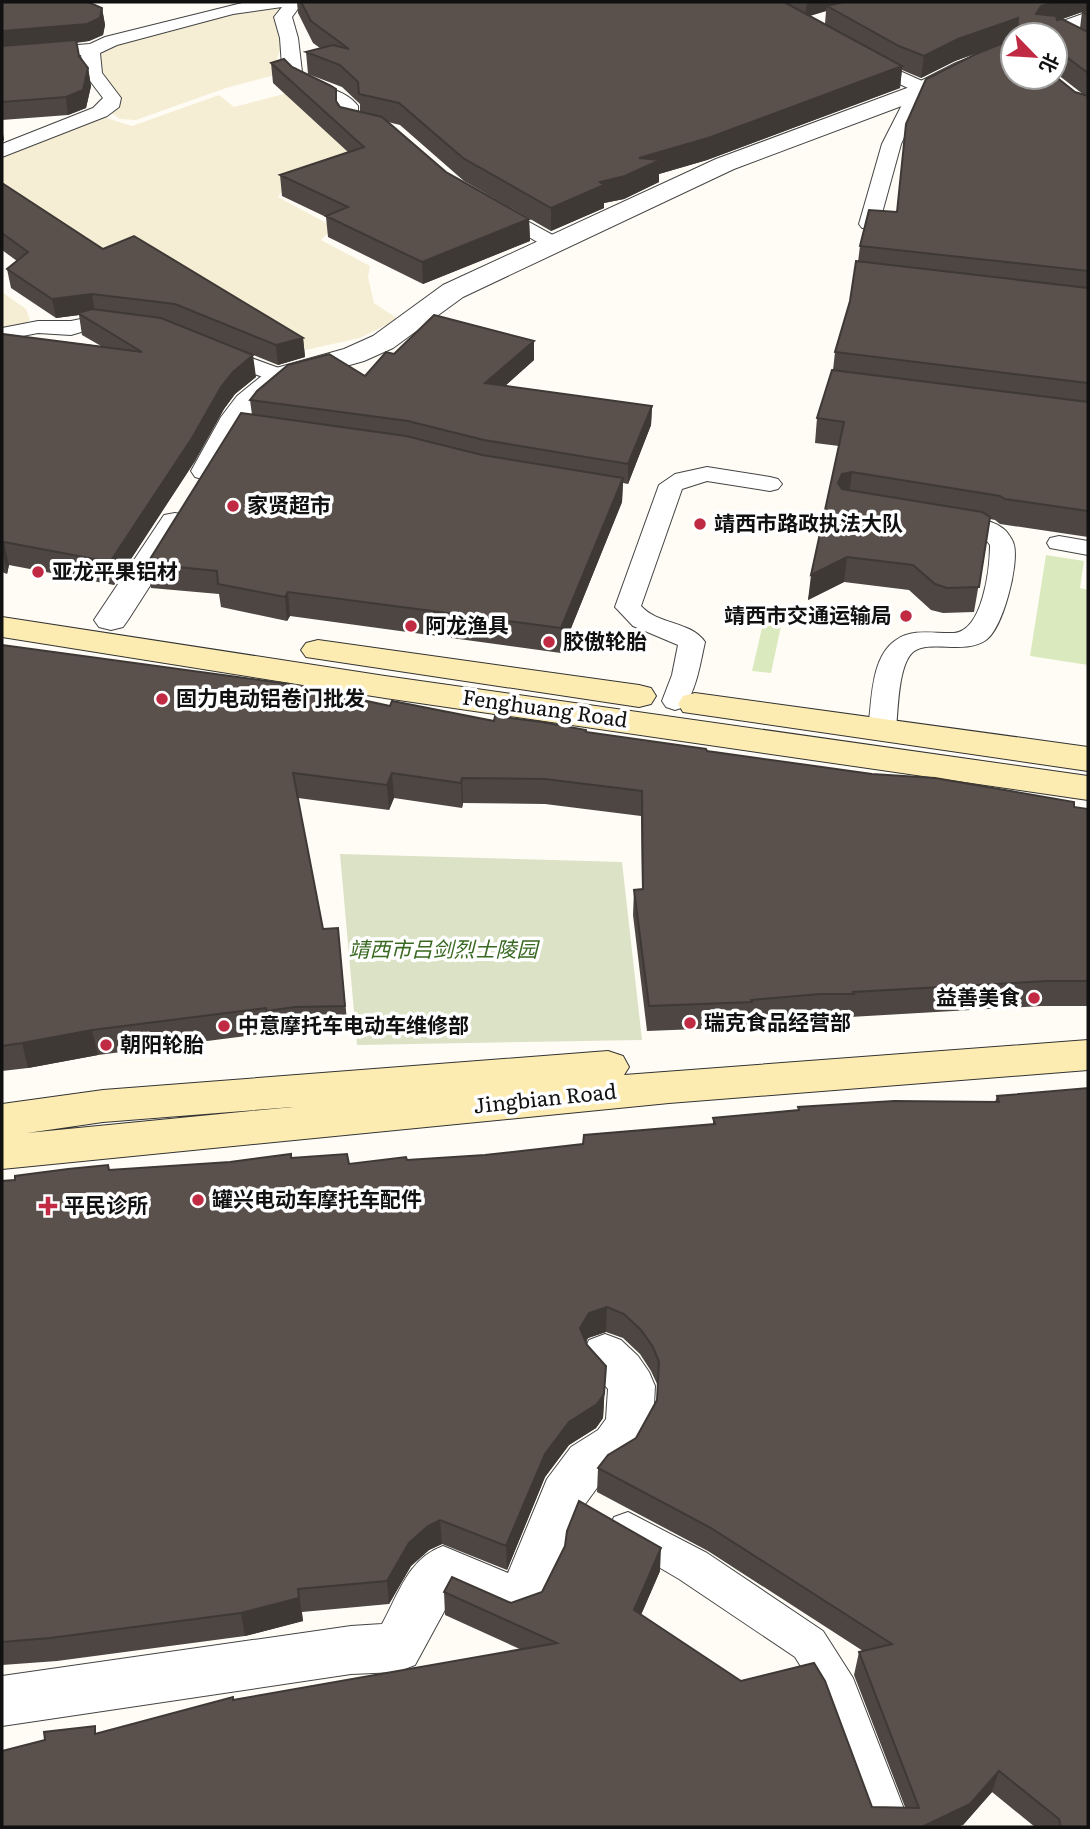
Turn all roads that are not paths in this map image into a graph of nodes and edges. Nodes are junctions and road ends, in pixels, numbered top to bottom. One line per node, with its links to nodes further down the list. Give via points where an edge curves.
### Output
1 (280, 2): 7 (lane, via 232,9)
2 (295, 2): 12 (lane, via 283,17 288,60 299,80 341,98 349,106 348,121)
3 (1088, 19): 4 (street)
4 (1069, 26)
5 (1069, 39): 6 (lane)
6 (1081, 43)
7 (94, 49): 9 (lane); 13 (lane, via 90,65 112,103)
8 (848, 51): 11 (lane)
9 (2, 55)
10 (999, 60): 11 (street, via 964,68)
11 (919, 91): 15 (lane, via 892,143); 16 (street, via 725,164)
12 (391, 131)
13 (2, 151)
14 (476, 199): 16 (lane)
15 (869, 224)
16 (553, 243): 20 (street, via 453,291 383,342)
17 (144, 328): 18 (lane, via 95,321 71,328 38,327)
18 (2, 334)
19 (195, 341): 20 (lane)
20 (279, 376): 26 (street, via 236,417 244,428)
21 (770, 484): 28 (lane, via 709,472 686,476 671,485 628,607 636,619 678,632 692,642)
22 (932, 519): 29 (lane, via 986,528 999,538 1003,550 987,623 963,641 919,640 905,645 895,656)
23 (1059, 543): 24 (lane)
24 (1088, 548)
25 (2, 603): 26 (main road, Fenghuang Road)
26 (111, 620): 28 (main road, Fenghuang Road)
27 (2, 627): 31 (main road, Fenghuang Road)
28 (675, 701): 29 (main road, Fenghuang Road)
29 (883, 730): 30 (main road, Fenghuang Road)
30 (1088, 759)
31 (1088, 788)
32 (1088, 1033): 34 (main road, Jingbian Road, via 103,1106)
33 (1088, 1055): 35 (main road, Jingbian Road, via 668,1087)
34 (2, 1120)
35 (2, 1152)
36 (605, 1354): 37 (street, via 632,1386 629,1424 615,1445 588,1462)
37 (564, 1494): 38 (street, via 523,1595 513,1599 443,1569 429,1586 397,1648 351,1650); 39 (lane, via 693,1566 809,1644 839,1692)
38 (2, 1701)
39 (890, 1827)

